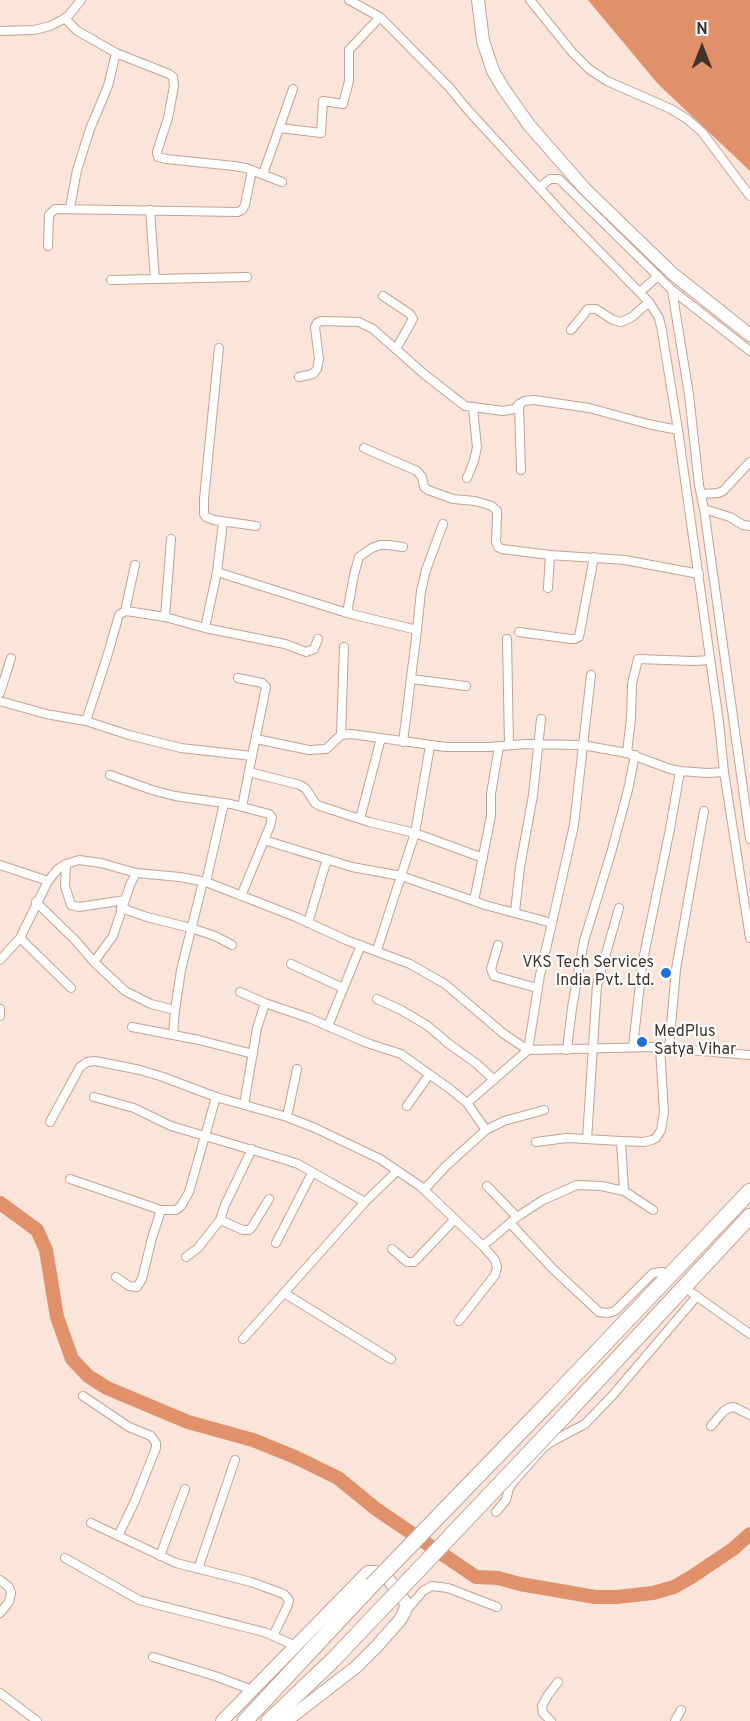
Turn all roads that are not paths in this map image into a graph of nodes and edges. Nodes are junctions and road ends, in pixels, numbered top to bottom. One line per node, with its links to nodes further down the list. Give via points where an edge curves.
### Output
1 (81, 0): 6 (street)
2 (350, 0): 5 (street)
3 (478, 0): 28 (street, via 483,40 493,71 529,125 585,189 673,274)
4 (530, 0): 15 (street, via 589,69 671,109 702,132)
5 (380, 17): 10 (street, via 349,50 349,81 343,104 323,101 321,133); 14 (street)
6 (65, 18): 7 (street, via 34,30); 8 (street, via 76,30)
7 (0, 30)
8 (116, 53): 11 (street, via 173,77 158,157); 16 (street, via 77,170)
9 (293, 89): 10 (street)
10 (280, 128): 12 (street)
11 (252, 170): 12 (street); 17 (street, via 242,210 238,212)
12 (263, 174): 13 (street)
13 (282, 182)
14 (544, 184): 19 (street, via 556,178 563,182); 24 (street, via 564,215)
15 (750, 196)
16 (70, 208): 17 (street); 18 (street, via 50,212)
17 (150, 210): 21 (street)
18 (48, 246)
19 (658, 276): 23 (street); 24 (street)
20 (247, 278): 21 (street)
21 (155, 279): 22 (street)
22 (111, 280)
23 (672, 290): 31 (street); 40 (street)
24 (640, 292): 26 (street)
25 (383, 296): 30 (street, via 412,316)
26 (649, 302): 27 (street, via 621,322 588,309); 35 (street, via 662,332)
27 (571, 330)
28 (750, 335)
29 (219, 348): 42 (street, via 204,509 208,519)
30 (396, 349): 32 (street, via 364,324 318,322 317,369); 34 (street, via 459,403)
31 (750, 351)
32 (299, 377)
33 (519, 404): 34 (street, via 509,411); 35 (street, via 534,400 579,406); 38 (street)
34 (473, 408): 39 (street, via 477,447)
35 (678, 430): 47 (street)
36 (364, 448): 50 (street, via 417,471 428,490 492,506 498,516 498,547)
37 (750, 462): 40 (street, via 723,491)
38 (521, 470)
39 (467, 478)
40 (701, 494): 41 (street)
41 (704, 509): 45 (street); 46 (street)
42 (223, 522): 44 (street); 53 (street)
43 (443, 524): 60 (street, via 426,570)
44 (256, 526)
45 (750, 526)
46 (707, 532): 47 (street); 95 (street)
47 (693, 533): 54 (street)
48 (171, 539): 58 (street)
49 (403, 547): 57 (street, via 381,545 359,557)
50 (550, 555): 51 (street); 55 (street)
51 (594, 558): 54 (street); 61 (street, via 579,637)
52 (135, 565): 56 (street)
53 (217, 572): 57 (street); 59 (street)
54 (699, 574): 66 (street)
55 (548, 588)
56 (125, 611): 58 (street); 74 (street, via 117,618)
57 (347, 613): 60 (street)
58 (165, 617): 59 (street)
59 (205, 628): 62 (street, via 306,652 314,649)
60 (417, 630): 69 (street)
61 (519, 632)
62 (318, 639)
63 (507, 639): 80 (street)
64 (344, 647): 75 (street)
65 (11, 658): 71 (street)
66 (710, 660): 84 (street, via 638,659 632,684); 88 (street)
67 (591, 675): 81 (street)
68 (238, 678): 77 (street, via 266,686)
69 (411, 679): 70 (street); 78 (street)
70 (466, 686)
71 (0, 693)
72 (0, 701): 74 (street)
73 (541, 719): 79 (street)
74 (86, 721): 85 (street, via 181,748)
75 (340, 735): 76 (street); 77 (street, via 320,750)
76 (381, 738): 78 (street); 93 (street)
77 (256, 739): 85 (street)
78 (403, 742): 82 (street)
79 (539, 744): 80 (street); 81 (street); 110 (street)
80 (509, 745): 83 (street)
81 (582, 745): 84 (street); 111 (street, via 574,825)
82 (430, 746): 83 (street); 94 (street)
83 (499, 746): 97 (street)
84 (631, 754): 86 (street); 139 (street, via 621,820 584,941)
85 (252, 756): 87 (street)
86 (680, 771): 88 (street); 135 (street, via 642,965)
87 (249, 772): 91 (street); 93 (street, via 300,785 320,806)
88 (724, 772): 115 (street)
89 (110, 774): 90 (street, via 175,796)
90 (224, 803): 91 (street); 104 (street)
91 (242, 807): 96 (street, via 272,817)
92 (704, 811): 136 (street)
93 (360, 819): 94 (street)
94 (415, 833): 97 (street); 102 (street)
95 (750, 839)
96 (264, 840): 98 (street); 105 (street)
97 (483, 858): 106 (street)
98 (327, 859): 102 (street); 112 (street)
99 (66, 864): 101 (street, via 79,860); 103 (street); 108 (street, via 65,886 71,905)
100 (0, 865): 103 (street)
101 (136, 873): 104 (street); 108 (street)
102 (401, 876): 106 (street); 119 (street)
103 (48, 881): 107 (street)
104 (204, 882): 105 (street); 113 (street)
105 (241, 896): 112 (street)
106 (474, 901): 110 (street)
107 (36, 902): 114 (street); 121 (street)
108 (123, 904): 113 (street, via 140,915); 121 (street, via 112,936)
109 (619, 908): 137 (street, via 599,975)
110 (515, 912): 111 (street)
111 (552, 922): 125 (street)
112 (308, 923): 117 (street)
113 (191, 928): 116 (street); 130 (street)
114 (20, 938): 120 (street); 123 (street)
115 (750, 938)
116 (232, 945)
117 (361, 945): 119 (street); 124 (street)
118 (498, 945): 125 (street, via 492,975)
119 (377, 950): 138 (street, via 445,984)
120 (0, 960)
121 (94, 962): 130 (street, via 125,991)
122 (291, 964): 124 (street)
123 (71, 988)
124 (344, 988): 132 (street)
125 (537, 988): 138 (street)
126 (240, 992): 128 (street)
127 (377, 999): 144 (street, via 428,1026)
128 (265, 1003): 132 (street); 140 (street)
129 (0, 1010): 131 (street)
130 (175, 1010): 134 (street)
131 (0, 1016)
132 (328, 1026): 143 (street, via 401,1054)
133 (132, 1027): 134 (street)
134 (172, 1035): 140 (street)
135 (633, 1047): 136 (street); 137 (street)
136 (664, 1048): 141 (street); 156 (street, via 661,1130 652,1140)
137 (594, 1049): 139 (street); 155 (street)
138 (528, 1050): 139 (street); 144 (street)
139 (567, 1050)
140 (253, 1054): 148 (street)
141 (750, 1055)
142 (297, 1069): 151 (street)
143 (429, 1075): 147 (street); 149 (street)
144 (494, 1080): 147 (street)
145 (94, 1097): 154 (street)
146 (216, 1097): 148 (street); 152 (street, via 140,1070 87,1062 80,1067); 154 (street)
147 (467, 1104): 153 (street)
148 (244, 1105): 151 (street)
149 (407, 1106)
150 (544, 1110): 153 (street)
151 (288, 1118): 159 (street, via 380,1159)
152 (50, 1122)
153 (486, 1130): 163 (street)
154 (205, 1136): 158 (street); 168 (street, via 184,1202 176,1210)
155 (587, 1139): 156 (street); 157 (street)
156 (621, 1141): 164 (street)
157 (536, 1142)
158 (252, 1149): 160 (street, via 298,1164); 172 (street)
159 (397, 1171): 163 (street); 167 (street)
160 (312, 1173): 167 (street); 175 (street)
161 (70, 1179): 168 (street)
162 (488, 1186): 173 (street)
163 (424, 1190): 171 (street)
164 (624, 1191): 169 (street); 173 (street, via 577,1185 543,1200)
165 (750, 1191): 180 (highway)
166 (268, 1198): 172 (street, via 249,1230)
167 (365, 1202): 182 (street)
168 (161, 1210): 181 (street, via 137,1287)
169 (653, 1210)
170 (750, 1216): 179 (highway)
171 (455, 1219): 176 (street); 177 (street, via 414,1262 407,1262)
172 (220, 1220): 178 (street)
173 (513, 1220): 176 (street); 180 (street, via 554,1269 599,1312 615,1311)
174 (750, 1231): 179 (highway)
175 (276, 1243)
176 (483, 1246): 184 (street, via 495,1260 497,1271)
177 (392, 1249)
178 (186, 1257)
179 (708, 1261): 183 (highway)
180 (660, 1275): 212 (highway, bridge, via 554,1397)
181 (116, 1277)
182 (284, 1293): 186 (street); 187 (street)
183 (689, 1295): 185 (street); 193 (street, via 612,1396 585,1424 543,1448 509,1488 506,1500); 213 (highway, bridge, via 569,1411 332,1661)
184 (459, 1320)
185 (750, 1334)
186 (243, 1339)
187 (391, 1359)
188 (83, 1396): 195 (street, via 155,1441 156,1448)
189 (750, 1415): 190 (street, via 729,1408)
190 (711, 1426)
191 (235, 1460): 198 (street)
192 (185, 1489): 196 (street)
193 (496, 1512)
194 (92, 1523): 195 (street)
195 (118, 1536): 196 (street)
196 (160, 1556): 198 (street)
197 (65, 1558): 203 (street, via 139,1600)
198 (198, 1569): 203 (street, via 251,1582 288,1597)
199 (0, 1580): 202 (street, via 11,1593)
200 (497, 1607): 201 (street, via 432,1586 423,1590)
201 (405, 1611): 204 (street, via 406,1603 388,1580 368,1572); 214 (street, via 356,1667)
202 (0, 1613)
203 (273, 1636): 204 (street)
204 (296, 1646): 207 (street)
205 (153, 1657): 207 (street)
206 (558, 1682): 215 (street, via 542,1706)
207 (252, 1690): 211 (street)
208 (0, 1693): 210 (street)
209 (681, 1710): 216 (street)
210 (37, 1721)
211 (222, 1721)
212 (245, 1721)
213 (269, 1721)
214 (286, 1721)
215 (551, 1721)
216 (675, 1721)

